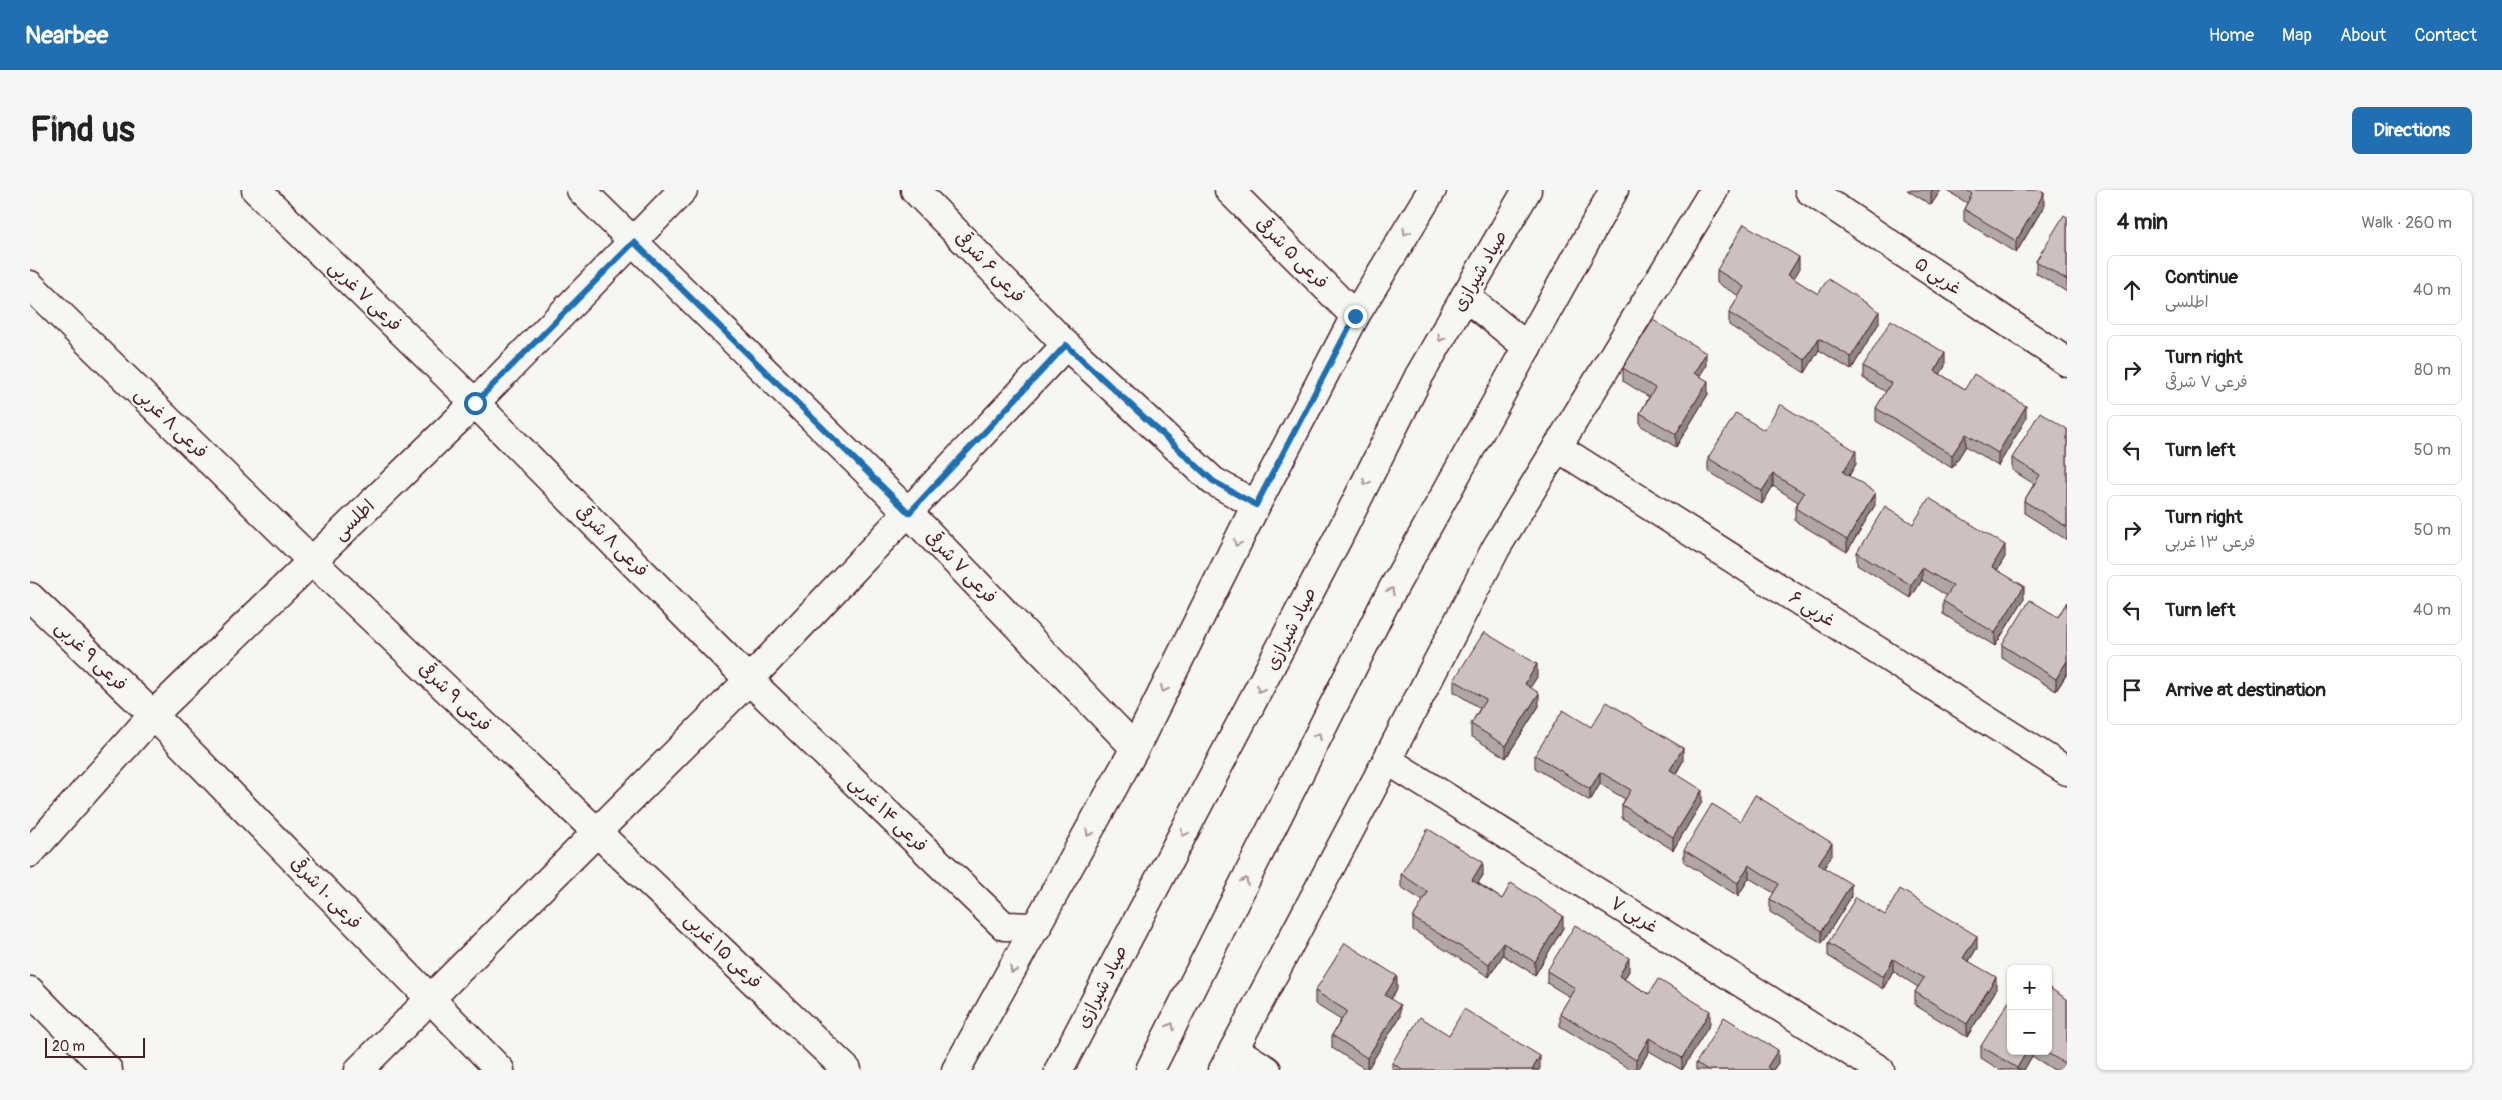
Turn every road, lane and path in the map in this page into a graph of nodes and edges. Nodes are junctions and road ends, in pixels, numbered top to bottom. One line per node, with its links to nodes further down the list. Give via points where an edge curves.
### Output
1 (256, 190): 18 (street, فرعی ۷ غربی)
2 (581, 190): 11 (street, فرعی ۷ شرقی)
3 (683, 190): 11 (street, اطلسی)
4 (915, 190): 15 (street, فرعی ۶ شرقی)
5 (1229, 190): 14 (street, فرعی ۵ شرقی)
6 (1432, 190): 14 (street, one-way to 14)
7 (1527, 190): 13 (street, صیاد شیرازی)
8 (1614, 190): 16 (street)
9 (1714, 190): 19 (street)
10 (1809, 190): 17 (street, ۵ غربی)
11 (634, 242): 18 (street, اطلسی); 21 (street, فرعی ۷ شرقی)
12 (30, 285): 22 (street, فرعی ۸ غربی)
13 (1465, 296): 16 (street); 40 (street, صیاد شیرازی, one-way to 40, via 1419,376)
14 (1355, 316): 20 (street)
15 (1066, 345): 20 (street, فرعی ۶ شرقی, via 1213,481); 21 (street)
16 (1527, 347): 41 (street, one-way to 16, via 1385,603)
17 (2067, 362)
18 (475, 403): 22 (street, اطلسی); 24 (street, فرعی ۸ شرقی)
19 (1557, 447): 27 (street, via 1496,548); 28 (street, ۶ غربی)
20 (1256, 505): 26 (street, one-way to 26)
21 (909, 513): 24 (street); 26 (street, فرعی ۷ شرقی)
22 (312, 561): 25 (street, اطلسی); 29 (street, فرعی ۹ شرقی)
23 (30, 597): 25 (street, فرعی ۹ غربی)
24 (749, 680): 29 (street); 31 (street, فرعی ۱۴ غربی, via 1004,926)
25 (153, 715): 30 (street, اطلسی); 33 (street, فرعی ۱۰ شرقی)
26 (1135, 748): 31 (street, one-way to 31)
27 (1387, 760): 34 (street); 43 (street, ۷ غربی)
28 (2067, 771)
29 (598, 833): 33 (street); 38 (street, فرعی ۱۵ غربی)
30 (30, 853)
31 (1037, 927): 39 (street, one-way to 39)
32 (30, 991): 35 (street)
33 (430, 1000): 36 (street); 37 (street, فرعی ۱۰ شرقی)
34 (1228, 1059): 42 (street)
35 (108, 1070)
36 (358, 1070)
37 (500, 1070)
38 (847, 1070)
39 (956, 1070)
40 (1059, 1070)
41 (1150, 1070)
42 (1267, 1070)
43 (1880, 1070)

